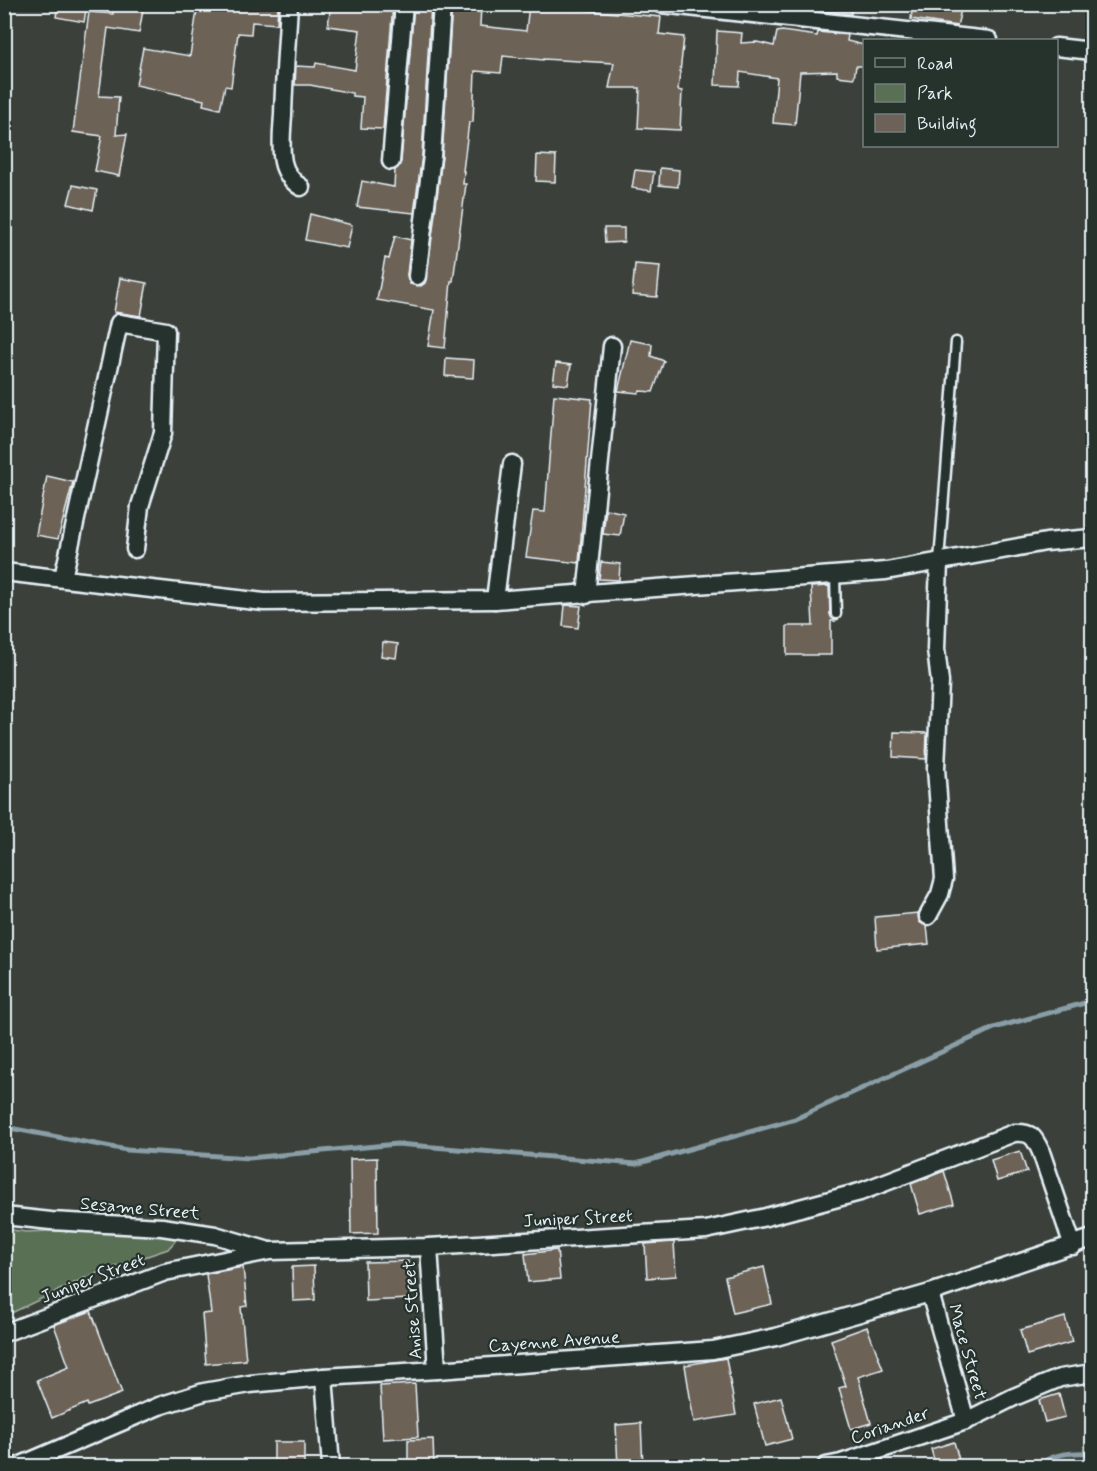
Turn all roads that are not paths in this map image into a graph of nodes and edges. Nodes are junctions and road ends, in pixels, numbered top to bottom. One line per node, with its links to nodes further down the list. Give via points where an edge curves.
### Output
1 (289, 4): 9 (street, via 282,148 287,172)
2 (404, 4): 8 (street)
3 (442, 4): 10 (street, via 432,156)
4 (661, 4): 5 (street)
5 (980, 39)
6 (1058, 47): 7 (street)
7 (1092, 51)
8 (392, 161)
9 (301, 187)
10 (417, 276)
11 (956, 342): 16 (lane)
12 (612, 346): 20 (street)
13 (513, 464): 21 (street)
14 (1092, 538): 16 (street)
15 (135, 549): 19 (street, via 140,506 163,433 166,331 119,323)
16 (939, 561): 18 (street); 23 (street, via 936,768 944,879)
17 (4, 572): 19 (street)
18 (835, 576): 20 (street); 22 (lane)
19 (63, 578): 21 (street, via 264,602)
20 (586, 595): 21 (street)
21 (495, 600)
22 (836, 614)
23 (928, 916)
24 (4, 1216): 28 (street, Sesame Street, via 162,1227 215,1235)
25 (1092, 1238): 26 (street, Cayenne Avenue)
26 (1073, 1246): 27 (street, Juniper Street, via 1041,1152 1035,1138 1025,1132 860,1192 706,1230); 29 (street, Cayenne Avenue)
27 (429, 1247): 28 (street, Juniper Street); 31 (street, Anise Street)
28 (270, 1251): 30 (street, Juniper Street, via 165,1272)
29 (930, 1293): 31 (street, Cayenne Avenue, via 776,1337 713,1350); 34 (street, Mace Street)
30 (4, 1333)
31 (437, 1370): 33 (street, Cayenne Avenue)
32 (1092, 1373): 34 (street, Coriander, via 1060,1378)
33 (324, 1377): 35 (street, Cayenne Avenue, via 204,1392 159,1406); 36 (street)
34 (966, 1421): 37 (street, Coriander)
35 (19, 1467)
36 (331, 1467)
37 (825, 1467)

